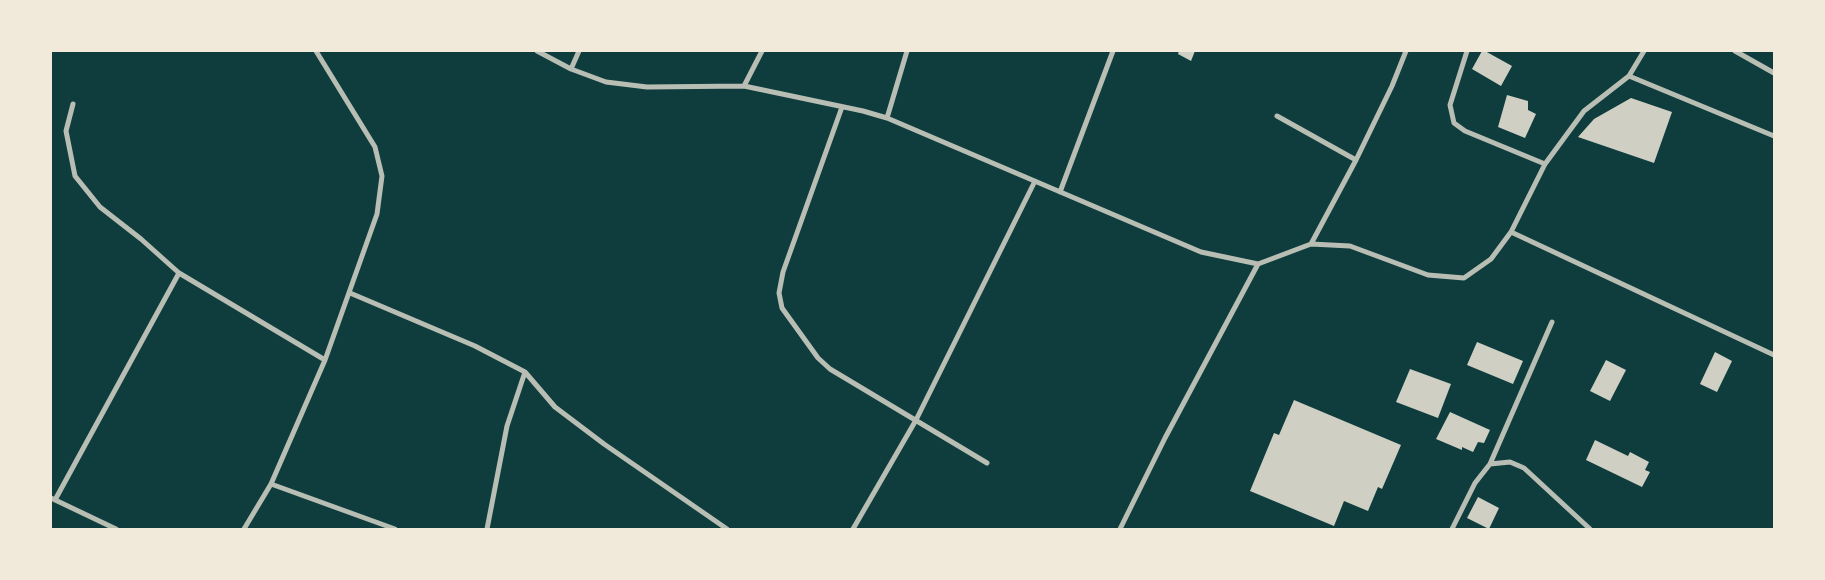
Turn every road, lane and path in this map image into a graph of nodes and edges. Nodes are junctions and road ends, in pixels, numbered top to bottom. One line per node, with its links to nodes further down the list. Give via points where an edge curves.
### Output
1 (316, 51): 28 (street, via 375,148 382,176 377,214)
2 (537, 51): 11 (street)
3 (579, 51): 11 (street)
4 (762, 51): 14 (street)
5 (907, 51): 18 (street)
6 (1113, 51): 23 (street)
7 (1406, 51): 20 (street)
8 (1467, 51): 21 (street, via 1450,105 1454,123 1465,132)
9 (1644, 51): 13 (street)
10 (1735, 51): 12 (street)
11 (570, 69): 14 (street, via 606,82 647,87)
12 (1774, 73)
13 (1629, 76): 19 (street); 21 (street, via 1584,111)
14 (744, 86): 16 (street)
15 (73, 104): 27 (street, via 66,131 75,176 100,207)
16 (842, 106): 18 (street); 33 (street, via 783,272 779,293 782,308 818,358 830,369)
17 (1276, 116): 20 (street)
18 (886, 118): 22 (street)
19 (1774, 136)
20 (1356, 160): 25 (street)
21 (1545, 164): 24 (street)
22 (1035, 181): 23 (street); 33 (street)
23 (1060, 192): 26 (street, via 1201,252)
24 (1511, 232): 25 (street, via 1491,259 1464,278 1428,275 1350,246); 30 (street)
25 (1311, 244): 26 (street)
26 (1258, 264): 44 (street)
27 (179, 273): 31 (street); 37 (street)
28 (350, 292): 31 (street); 32 (street, via 475,346)
29 (1552, 322): 35 (street)
30 (1774, 355)
31 (325, 360): 36 (street)
32 (525, 372): 41 (street, via 507,426); 42 (street, via 555,407)
33 (916, 420): 34 (street); 43 (street)
34 (987, 463)
35 (1490, 464): 45 (street, via 1475,483); 46 (street, via 1510,462 1524,468)
36 (271, 484): 39 (street); 40 (street)
37 (53, 499): 38 (street)
38 (116, 529)
39 (244, 529)
40 (395, 529)
41 (487, 529)
42 (727, 529)
43 (853, 529)
44 (1120, 529)
45 (1452, 529)
46 (1590, 529)

